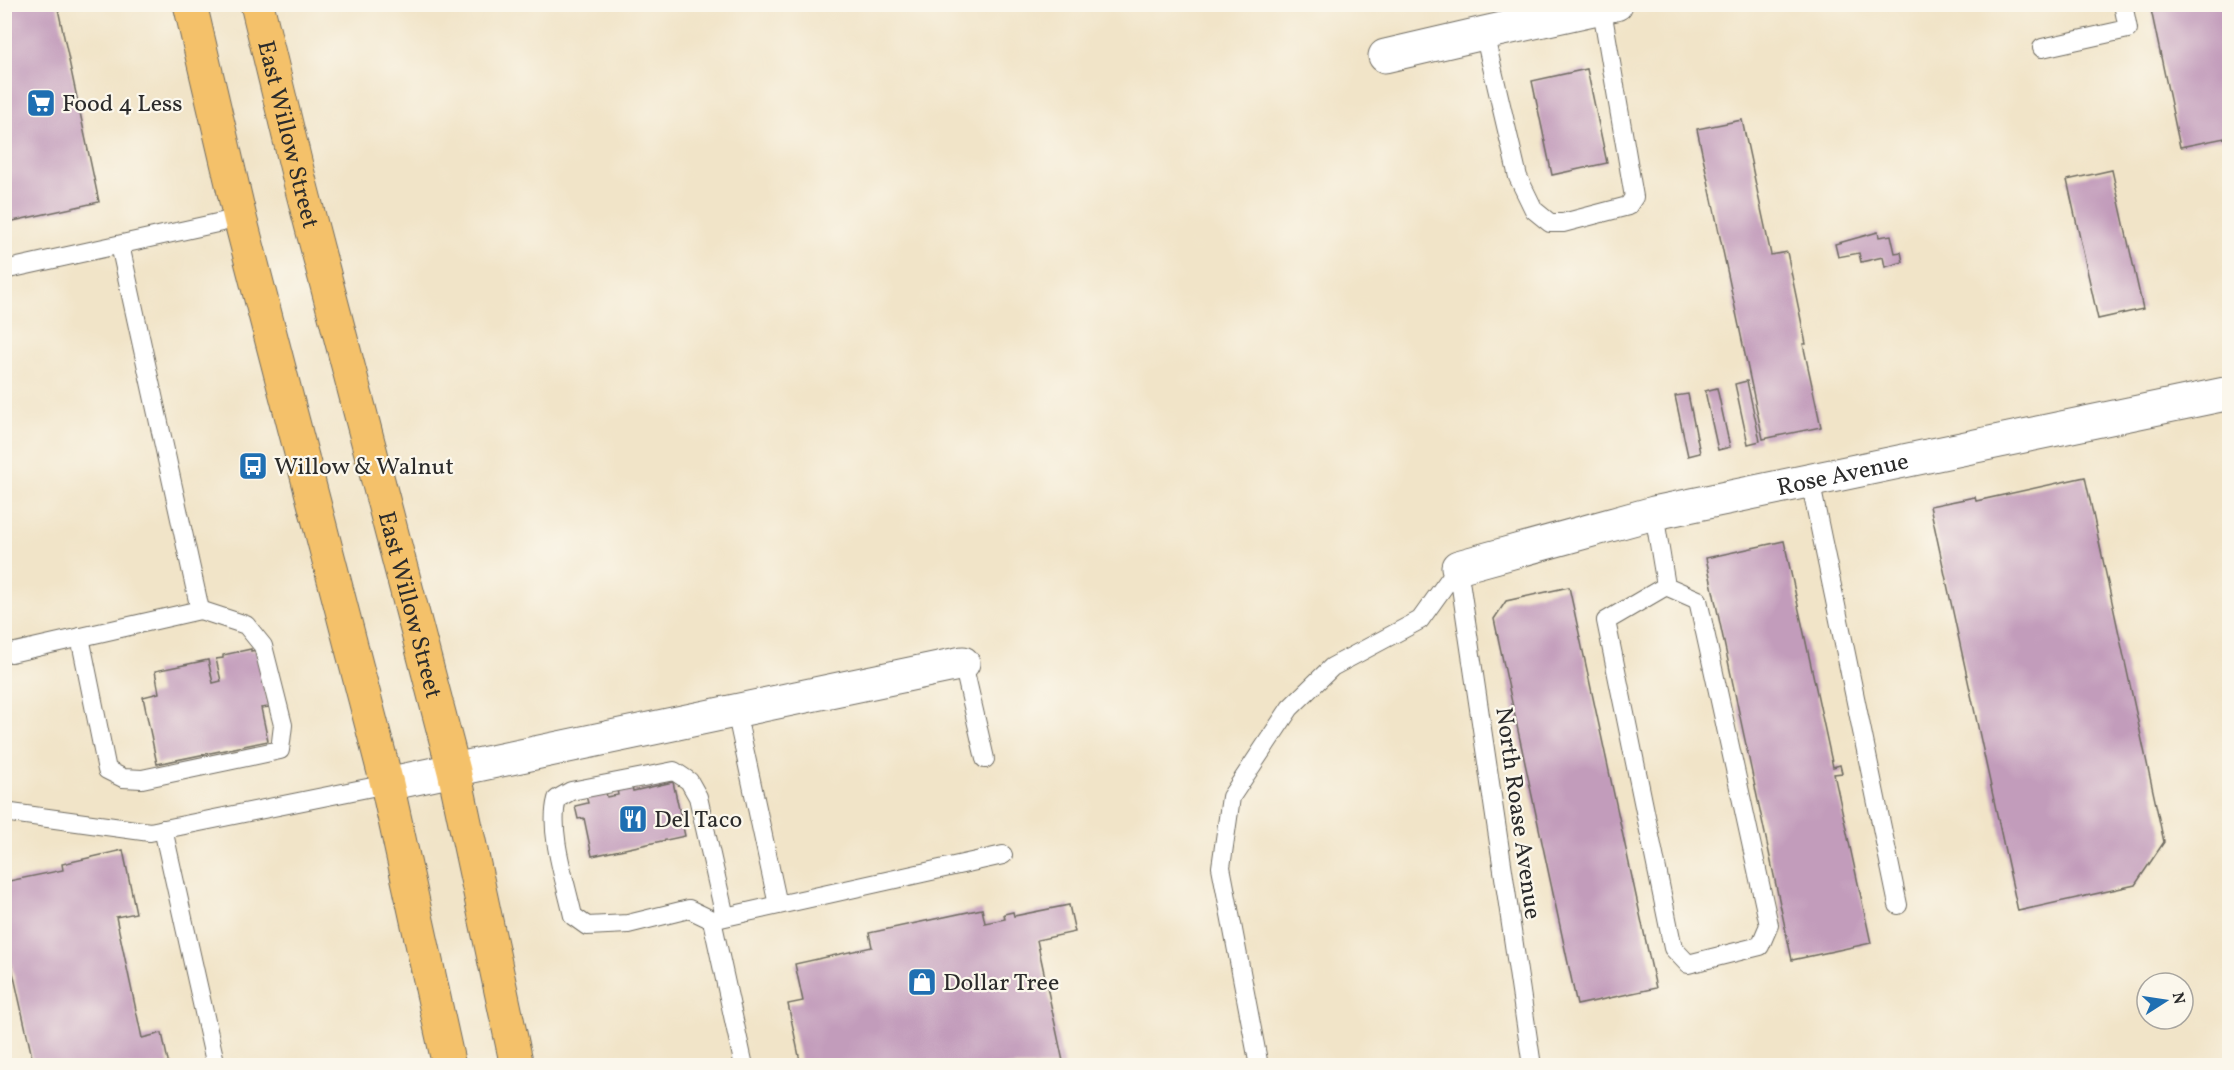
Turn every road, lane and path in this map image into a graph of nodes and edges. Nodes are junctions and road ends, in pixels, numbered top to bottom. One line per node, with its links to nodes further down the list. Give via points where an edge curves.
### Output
1 (190, 4): 8 (main road)
2 (257, 4): 22 (main road, East Willow Street)
3 (2123, 4): 6 (lane, via 2128,29)
4 (1607, 6): 5 (street); 5 (lane, via 1634,196 1628,206 1563,223 1550,223 1534,210 1518,177)
5 (1484, 33): 7 (street)
6 (2042, 48)
7 (1385, 56)
8 (240, 218): 9 (lane); 23 (main road)
9 (120, 245): 10 (lane); 16 (lane)
10 (4, 270)
11 (2229, 393): 12 (street, Rose Avenue)
12 (1810, 480): 13 (street, Rose Avenue); 28 (lane)
13 (1654, 513): 14 (street, Rose Avenue); 15 (lane)
14 (1458, 567): 34 (lane, via 1420,620 1332,667 1290,708 1231,796 1221,867); 35 (lane, North Roase Avenue)
15 (1666, 586): 15 (lane, via 1606,621 1673,948 1689,964 1760,946 1769,925 1698,600)
16 (200, 610): 17 (lane); 17 (lane, via 246,625 263,646 283,725 280,750 142,779 123,778 107,770)
17 (80, 637): 18 (lane)
18 (11, 653)
19 (963, 663): 20 (street); 21 (lane)
20 (736, 711): 22 (street); 27 (lane)
21 (985, 759)
22 (454, 771): 23 (street); 32 (main road, East Willow Street)
23 (387, 783): 25 (lane); 31 (main road)
24 (4, 812): 25 (lane, via 150,832)
25 (163, 829): 30 (lane)
26 (1003, 855): 27 (lane)
27 (778, 905): 29 (lane)
28 (1898, 905)
29 (718, 918): 29 (lane, via 698,797 689,781 674,771 571,791 557,799 554,826 573,916 586,926 628,924 689,909); 33 (lane)
30 (216, 1065)
31 (449, 1065)
32 (517, 1065)
33 (744, 1065)
34 (1259, 1065)
35 (1532, 1065)

